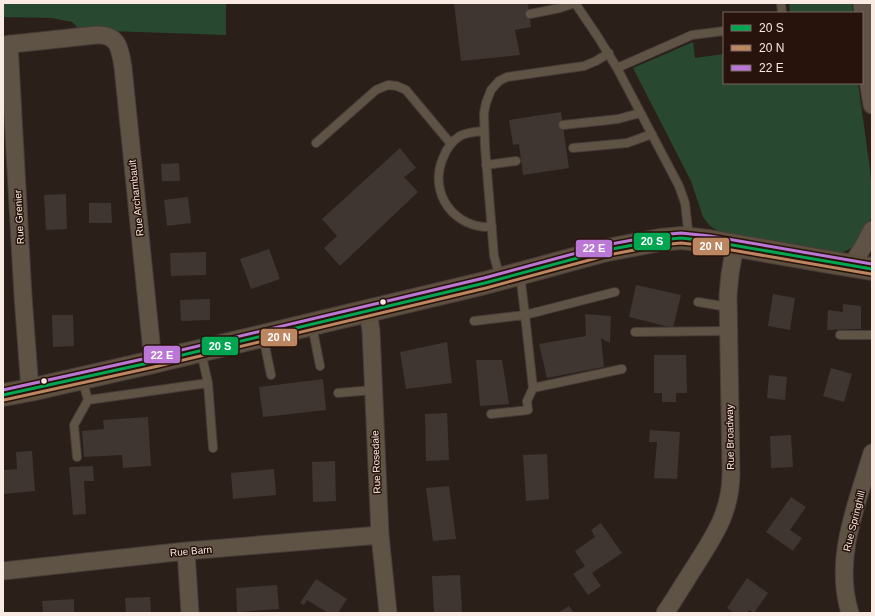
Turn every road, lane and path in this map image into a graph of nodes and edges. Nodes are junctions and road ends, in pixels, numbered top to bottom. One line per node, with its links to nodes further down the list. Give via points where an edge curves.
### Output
1 (575, 3): 2 (lane); 6 (lane)
2 (530, 14)
3 (863, 15): 8 (street)
4 (723, 31): 7 (lane, via 692,35)
5 (6, 44): 38 (street, Rue Archambault, via 96,35 110,37 116,43 123,67); 45 (street, Rue Grenier)
6 (609, 53): 7 (lane); 11 (lane, via 584,66 503,79 488,95)
7 (617, 68): 9 (lane)
8 (872, 105)
9 (640, 113): 10 (lane, via 618,119); 12 (lane)
10 (563, 126)
11 (484, 131): 14 (lane, via 463,135); 17 (lane)
12 (652, 134): 15 (lane, via 627,143); 20 (lane, via 683,195)
13 (316, 143): 14 (lane, via 376,90 393,85 406,90)
14 (451, 144): 18 (lane, via 438,172 441,194 452,212 465,223 478,227)
15 (573, 148)
16 (516, 161): 17 (lane)
17 (486, 166): 18 (lane)
18 (492, 227): 24 (lane, via 494,256)
19 (872, 230): 22 (street)
20 (690, 239): 21 (main road); 24 (main road, via 630,245)
21 (735, 245): 22 (main road); 27 (street, Rue Broadway)
22 (851, 266): 23 (main road)
23 (872, 269)
24 (510, 276): 28 (main road); 29 (lane)
25 (615, 292): 29 (lane)
26 (698, 302): 27 (lane)
27 (728, 307): 32 (street, Rue Broadway)
28 (368, 311): 31 (main road); 46 (street, Rue Rosedale)
29 (525, 315): 30 (lane); 44 (lane)
30 (474, 322)
31 (312, 324): 36 (main road); 39 (lane)
32 (728, 331): 33 (lane); 59 (street, Rue Broadway, via 731,478 728,501 718,528)
33 (635, 332)
34 (840, 335): 35 (lane)
35 (872, 335)
36 (262, 336): 37 (main road); 41 (lane)
37 (201, 350): 38 (main road); 43 (lane)
38 (153, 362): 42 (main road)
39 (320, 366)
40 (622, 370): 44 (lane)
41 (271, 375)
42 (82, 378): 45 (main road); 49 (lane)
43 (208, 383): 49 (lane); 51 (lane)
44 (533, 388): 50 (lane, via 527,401 528,410)
45 (30, 390): 48 (main road)
46 (373, 390): 47 (lane); 54 (street, Rue Rosedale)
47 (338, 393)
48 (3, 395)
49 (88, 400): 53 (lane, via 74,426)
50 (491, 414)
51 (213, 448)
52 (872, 453): 60 (street, Rue Springhill, via 845,554 845,588)
53 (77, 457)
54 (380, 536): 55 (street, Rue Barn); 58 (street, Rue Rosedale)
55 (186, 551): 56 (street, Rue Barn); 57 (street)
56 (3, 571)
57 (190, 613)
58 (388, 613)
59 (665, 613)
60 (850, 613)

